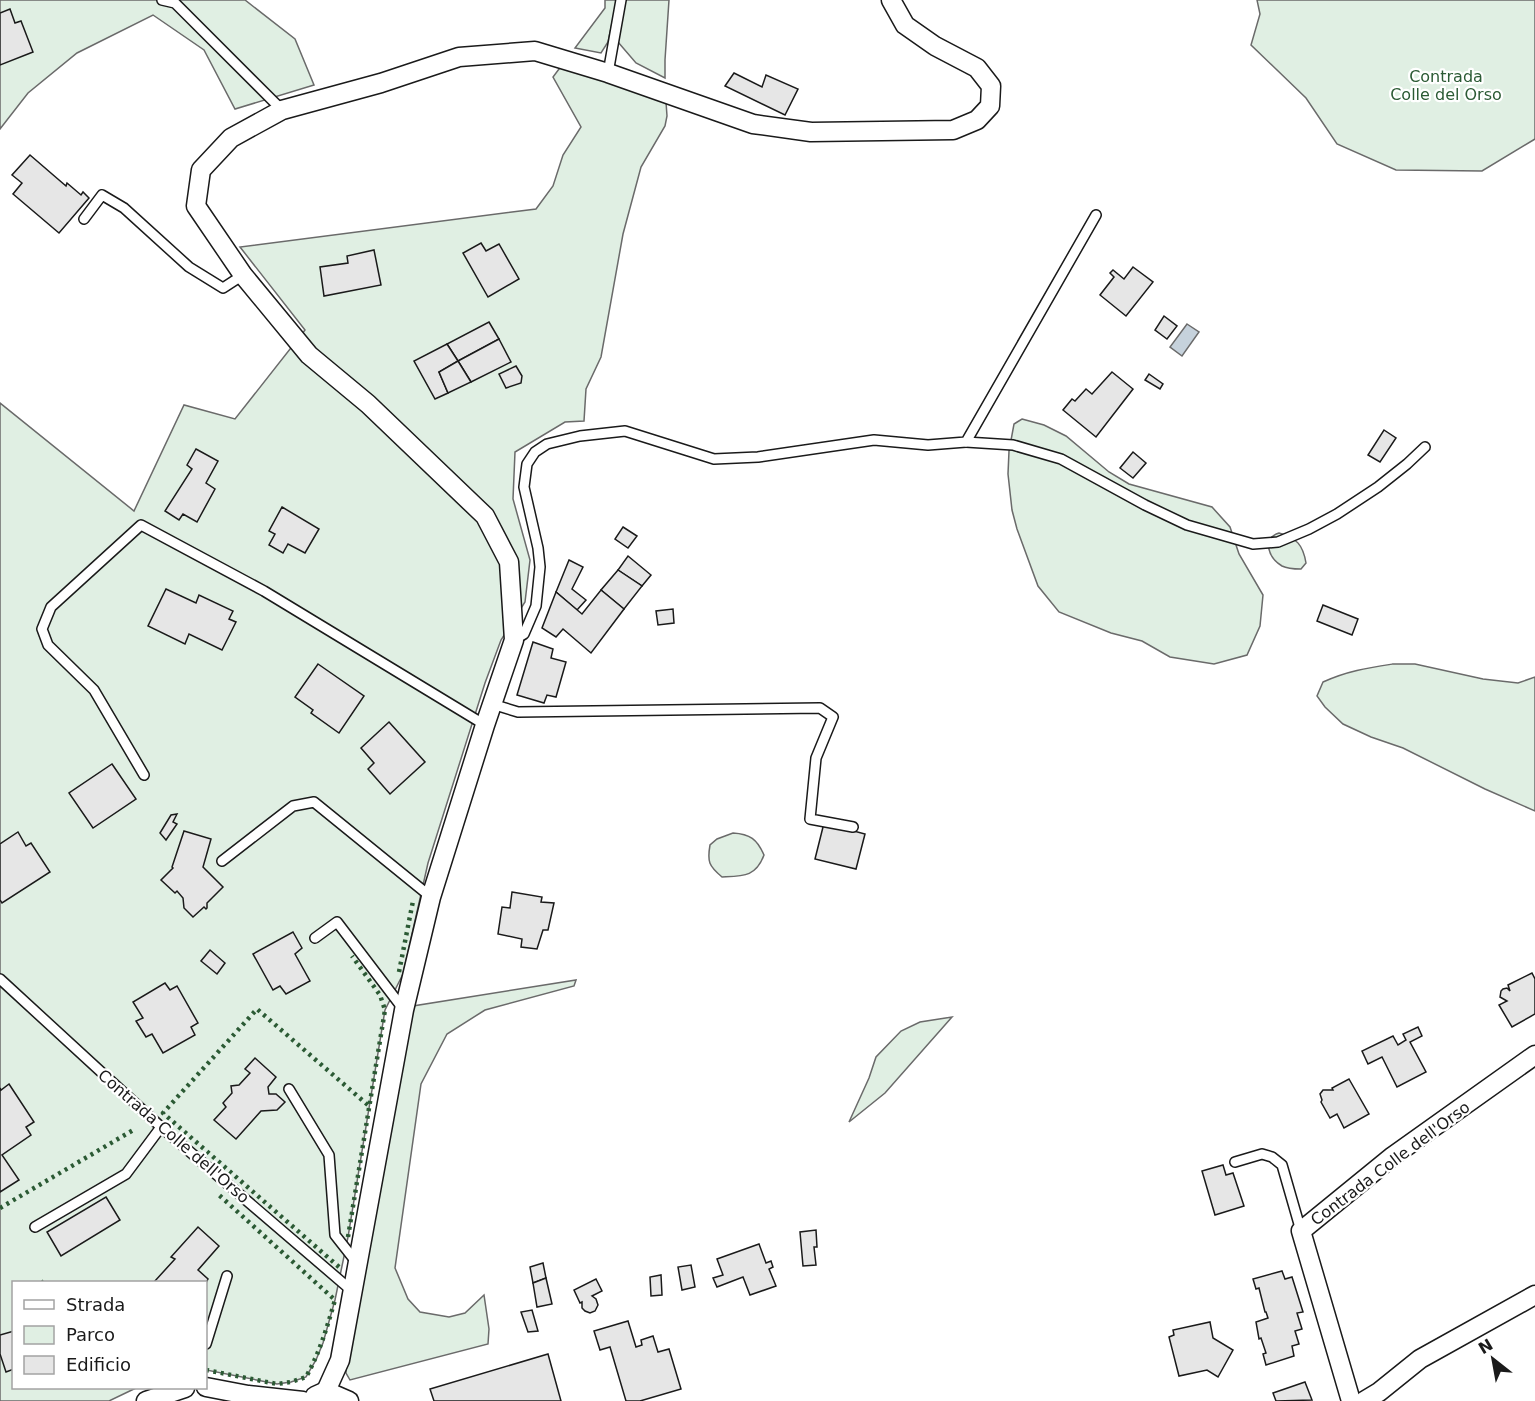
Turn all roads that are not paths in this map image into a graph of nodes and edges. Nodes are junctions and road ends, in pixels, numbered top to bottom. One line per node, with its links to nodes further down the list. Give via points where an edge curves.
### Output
1 (162, 0): 5 (lane, via 175,3)
2 (621, 0): 4 (lane)
3 (891, 0): 4 (street, via 905,25 977,68 991,86 990,106 977,120 953,130 811,132 753,124)
4 (608, 73): 5 (street, via 535,51 459,57)
5 (282, 110): 8 (street, via 231,138 201,170 196,206)
6 (1096, 215): 9 (lane)
7 (84, 219): 8 (lane, via 102,195 124,208 189,267 223,288)
8 (243, 275): 11 (street, via 309,355 368,404 485,516 509,562)
9 (966, 442): 10 (lane, via 1013,445 1061,459 1187,525 1253,544 1278,543 1337,514 1378,487); 11 (lane, via 928,445 874,440 758,457 714,459 625,431 547,444 526,464 524,487 540,567 536,606 524,634)
10 (1425, 447)
11 (514, 640): 12 (street)
12 (492, 704): 13 (street); 15 (lane, via 518,712 820,708 833,717 816,758 810,819)
13 (485, 725): 14 (lane, via 264,591 141,525 51,607 42,629 48,645 94,690); 17 (street)
14 (144, 775)
15 (853, 827)
16 (222, 861): 17 (lane, via 293,806 314,802)
17 (431, 897): 20 (street)
18 (315, 938): 20 (lane, via 337,922)
19 (0, 979): 23 (lane, Contrada Colle dell'Orso)
20 (404, 1010): 27 (street)
21 (1535, 1055): 26 (street, Contrada Colle dell'Orso, via 1393,1156)
22 (289, 1089): 27 (lane, via 330,1155 335,1235)
23 (161, 1127): 25 (lane, via 126,1174); 29 (lane, Contrada Colle dell'Orso)
24 (1235, 1162): 26 (lane, via 1262,1154 1282,1165)
25 (35, 1227)
26 (1301, 1231): 38 (street, Contrada Colle dell'Orso)
27 (357, 1263): 29 (street)
28 (227, 1276): 31 (lane)
29 (351, 1290): 34 (street, via 340,1360)
30 (1535, 1295): 39 (street, via 1420,1359)
31 (207, 1341)
32 (207, 1387): 36 (street)
33 (182, 1389): 35 (street)
34 (326, 1391): 36 (street); 37 (street)
35 (146, 1401)
36 (304, 1401)
37 (349, 1401)
38 (1351, 1401)
39 (1364, 1401)

